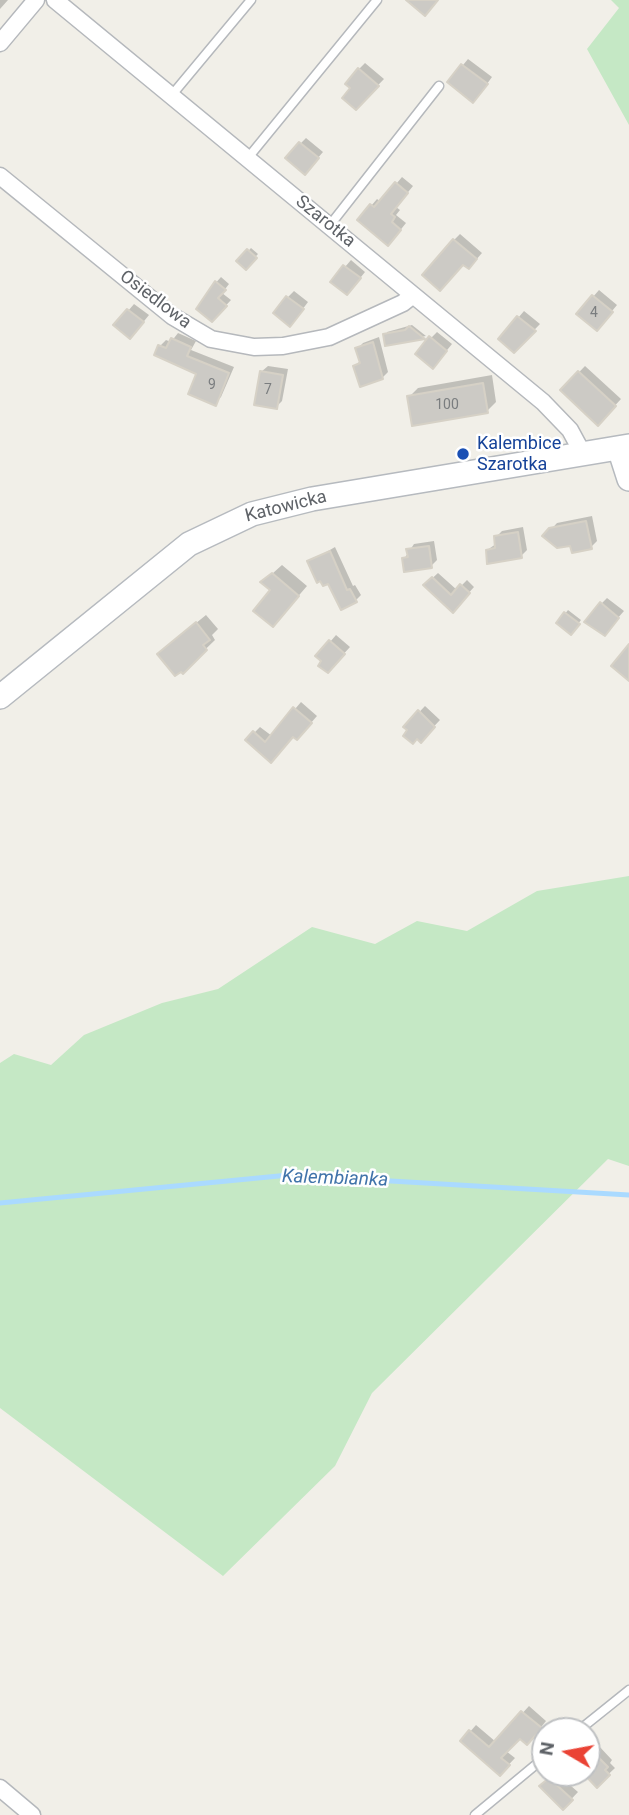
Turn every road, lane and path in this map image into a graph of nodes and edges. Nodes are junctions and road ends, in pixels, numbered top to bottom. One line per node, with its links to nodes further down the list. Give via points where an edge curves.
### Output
1 (36, 0): 5 (street)
2 (55, 0): 7 (street, Szarotka)
3 (251, 0): 7 (lane)
4 (377, 0): 8 (lane)
5 (0, 43)
6 (439, 86): 10 (lane)
7 (171, 96): 8 (street, Szarotka)
8 (247, 159): 10 (street, Szarotka)
9 (0, 176): 11 (street, Osiedlowa, via 172,316 211,339 254,347 329,337)
10 (330, 225): 11 (street, Szarotka)
11 (413, 295): 13 (street, Szarotka, via 543,402 570,430)
12 (624, 447): 13 (main road, Katowicka); 14 (main road)
13 (583, 454): 15 (main road, Katowicka, via 312,499 233,521 175,554)
14 (629, 479)
15 (0, 697)
16 (629, 1690): 17 (lane)
17 (595, 1717)
18 (531, 1769): 21 (lane)
19 (0, 1788): 20 (street)
20 (32, 1815)
21 (475, 1815)

